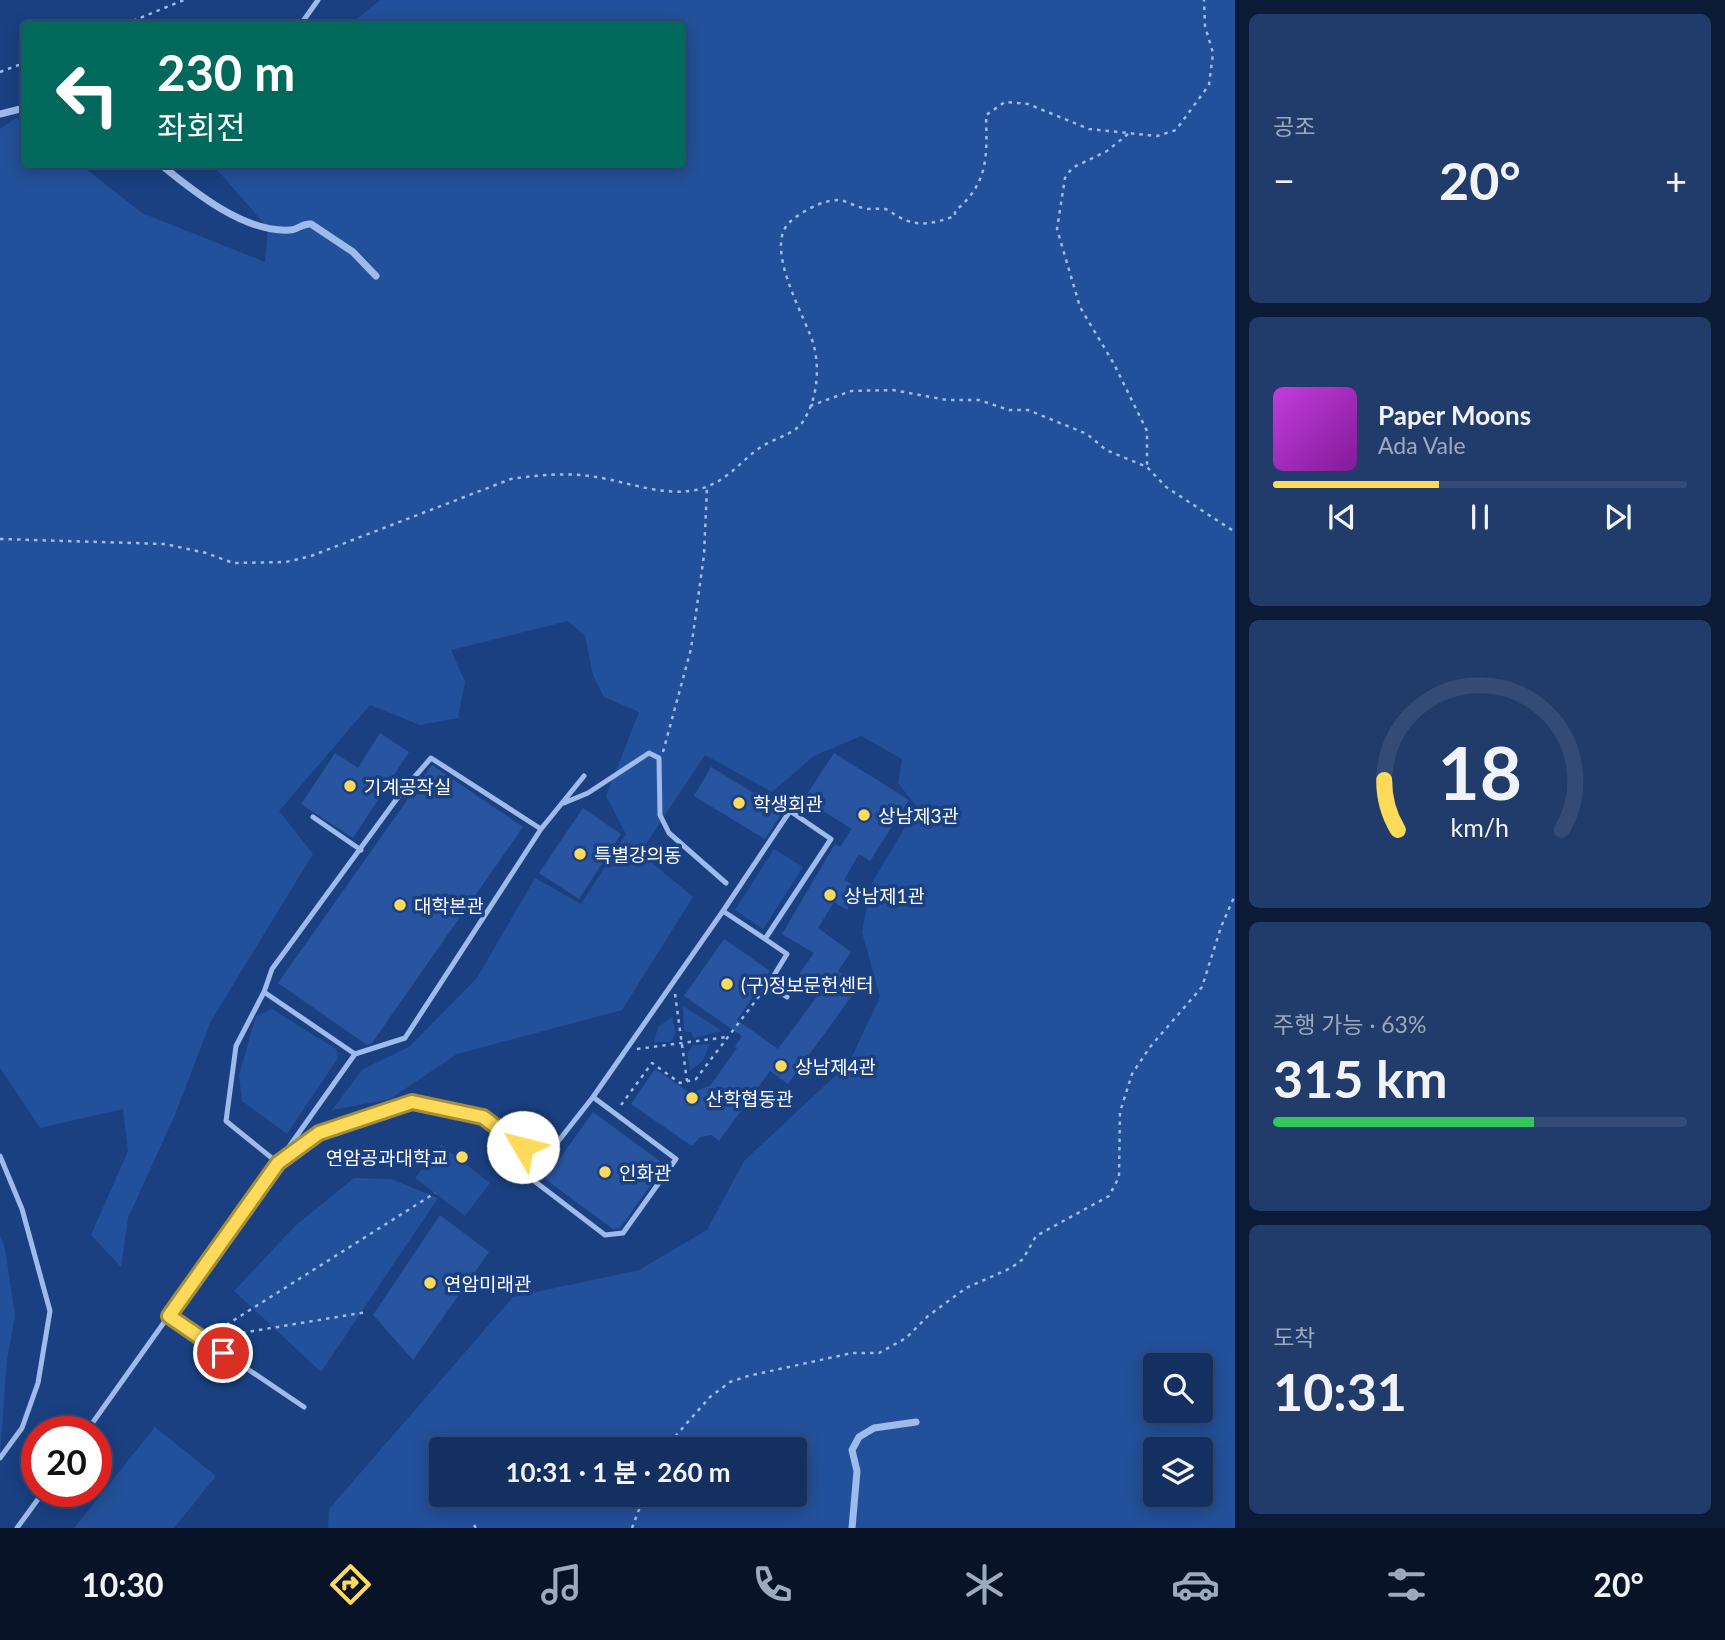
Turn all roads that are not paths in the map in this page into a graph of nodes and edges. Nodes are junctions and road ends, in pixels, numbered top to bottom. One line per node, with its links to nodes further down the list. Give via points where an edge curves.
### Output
1 (318, 0): 2 (lane)
2 (304, 21)
3 (21, 109): 4 (street)
4 (0, 114)
5 (165, 168): 6 (street, via 196,195 252,223 292,231 311,224 353,252)
6 (376, 275)
7 (584, 776): 8 (lane)
8 (561, 804): 10 (lane); 12 (lane, via 588,793 649,753 659,758 660,815 669,834)
9 (313, 817): 11 (lane)
10 (541, 829): 11 (lane, via 430,758); 17 (lane, via 405,1038)
11 (361, 850): 15 (lane, via 272,969)
12 (726, 883)
13 (723, 911): 14 (lane); 14 (lane, via 790,811 831,839); 18 (lane)
14 (765, 939): 16 (lane, via 787,954 768,985)
15 (264, 992): 17 (lane); 21 (lane, via 236,1046 226,1121)
16 (787, 997)
17 (355, 1054): 21 (lane)
18 (593, 1097): 20 (lane); 20 (lane, via 676,1159 623,1233 605,1235 529,1177)
19 (0, 1156): 26 (lane, via 22,1209 50,1311 38,1383 22,1428)
20 (542, 1161): 21 (lane, via 483,1117 412,1102 319,1133)
21 (278, 1163): 22 (lane)
22 (169, 1316): 23 (lane); 24 (lane)
23 (303, 1407)
24 (97, 1416)
25 (916, 1422): 29 (street, via 874,1428 859,1437 852,1450 857,1471)
26 (0, 1458)
27 (32, 1507): 28 (lane)
28 (17, 1528)
29 (852, 1528)

